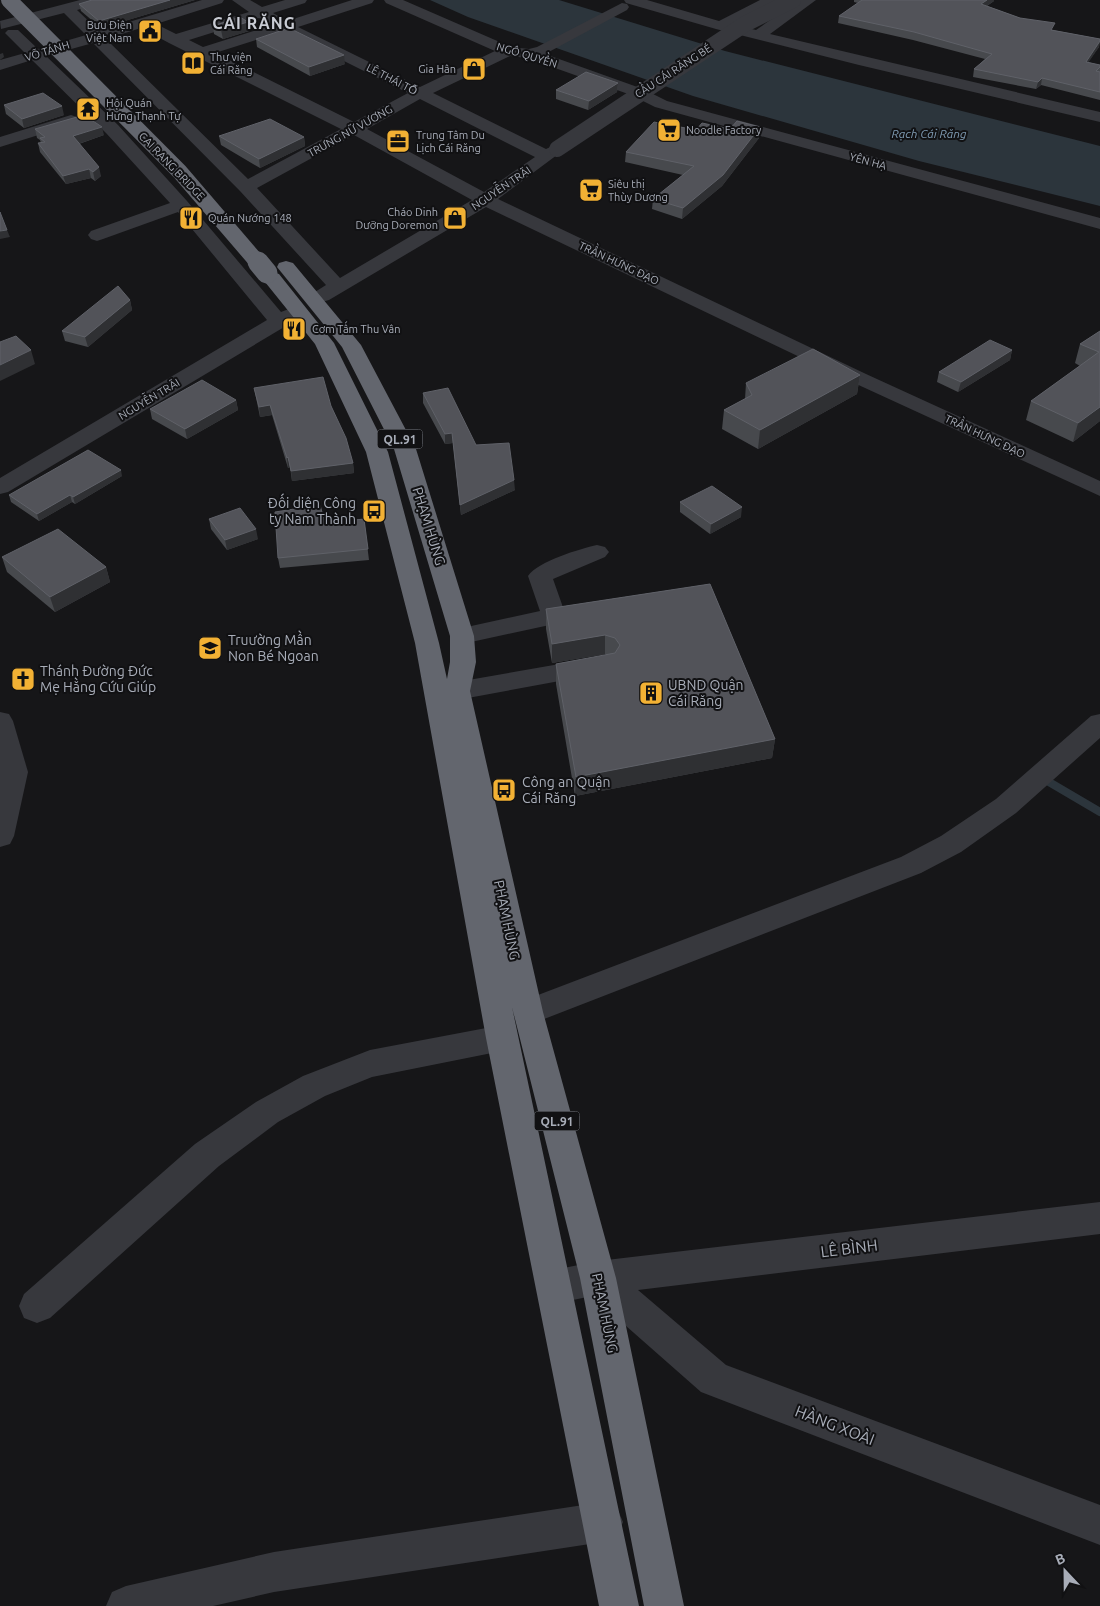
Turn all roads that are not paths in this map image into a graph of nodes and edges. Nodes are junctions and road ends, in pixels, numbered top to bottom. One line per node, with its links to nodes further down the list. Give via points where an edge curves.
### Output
1 (9, 0): 44 (highway, CAI RANG BRIDGE / QL.91, bridge)
2 (36, 0): 24 (highway)
3 (97, 0): 13 (street)
4 (217, 0): 15 (street, VÕ TÁNH)
5 (239, 0): 14 (street, LÊ THÁI TỔ)
6 (300, 0): 14 (street)
7 (367, 0): 16 (street)
8 (391, 0): 23 (street, NGÔ QUYỀN)
9 (771, 0): 17 (street)
10 (793, 0): 37 (street, CẦU CÁI RĂNG BÉ, bridge, via 745,24)
11 (809, 0): 19 (street)
12 (626, 4): 17 (street); 25 (street)
13 (67, 8): 18 (street); 20 (street)
14 (261, 12): 16 (street, LÊ THÁI TỔ); 21 (street)
15 (144, 24): 20 (street, VÕ TÁNH); 21 (street, TRẦN HƯNG ĐẠO)
16 (285, 26): 26 (street); 31 (street, LÊ THÁI TỔ)
17 (721, 26): 19 (street)
18 (6, 30): 27 (street)
19 (760, 34): 33 (street)
20 (94, 36): 27 (street, VÕ TÁNH); 39 (street)
21 (174, 40): 26 (street, TRẦN HƯNG ĐẠO)
22 (0, 48): 28 (street)
23 (508, 51): 25 (street, NGÔ QUYỀN); 31 (street, TRƯNG NỮ VƯƠNG)
24 (87, 52)
25 (536, 52): 30 (street, NGÔ QUYỀN)
26 (201, 53): 34 (street, TRẦN HƯNG ĐẠO)
27 (34, 55): 28 (street, VÕ TÁNH); 32 (street)
28 (17, 60): 29 (street, VÕ TÁNH)
29 (0, 66)
30 (637, 92): 42 (street, YÊN HẠ, via 661,104)
31 (420, 93): 34 (street, TRƯNG NỮ VƯƠNG); 37 (street, LÊ THÁI TỔ)
32 (94, 113): 35 (street); 41 (street)
33 (1100, 117)
34 (355, 130): 39 (street, TRƯNG NỮ VƯƠNG); 40 (street, TRẦN HƯNG ĐẠO)
35 (0, 142)
36 (177, 146): 38 (highway, CAI RANG BRIDGE)
37 (552, 152): 40 (street, NGUYỄN TRÃI)
38 (198, 168)
39 (246, 187): 45 (street)
40 (485, 200): 45 (street, NGUYỄN TRÃI); 48 (street, TRẦN HƯNG ĐẠO)
41 (181, 205): 43 (street); 46 (street)
42 (1100, 224)
43 (97, 235)
44 (276, 264): 46 (highway, PHẠM HÙNG / QL.91)
45 (338, 287): 46 (street, NGUYỄN TRÃI)
46 (297, 311): 47 (street, NGUYỄN TRÃI); 50 (highway, PHẠM HÙNG / QL.91, via 350,345 405,448); 51 (highway, PHẠM HÙNG / QL.91, via 324,343 377,452)
47 (0, 487)
48 (1100, 489)
49 (597, 552): 50 (street, via 540,576 553,613 550,617)
50 (462, 636): 51 (highway); 53 (highway, PHẠM HÙNG / QL.91)
51 (427, 643): 58 (highway, PHẠM HÙNG / QL.91)
52 (605, 665): 53 (street)
53 (457, 691): 57 (highway, PHẠM HÙNG / QL.91)
54 (0, 721): 56 (street, via 14,772)
55 (1100, 723): 57 (street, via 1006,806 951,844 912,865)
56 (0, 836)
57 (528, 1012): 60 (highway, PHẠM HÙNG / QL.91)
58 (502, 1038): 61 (highway, PHẠM HÙNG / QL.91); 62 (street, via 370,1064 306,1090 267,1112 207,1155)
59 (1100, 1218): 60 (street, LÊ BÌNH)
60 (598, 1278): 61 (street, LÊ BÌNH); 64 (street, HÀNG XOÀI, via 714,1379); 67 (highway, PHẠM HÙNG / QL.91)
61 (554, 1287): 63 (highway, PHẠM HÙNG / QL.91)
62 (37, 1306)
63 (603, 1522): 65 (street, via 274,1572); 66 (highway, PHẠM HÙNG / QL.91)
64 (1100, 1526)
65 (126, 1606)
66 (619, 1606)
67 (664, 1606)

